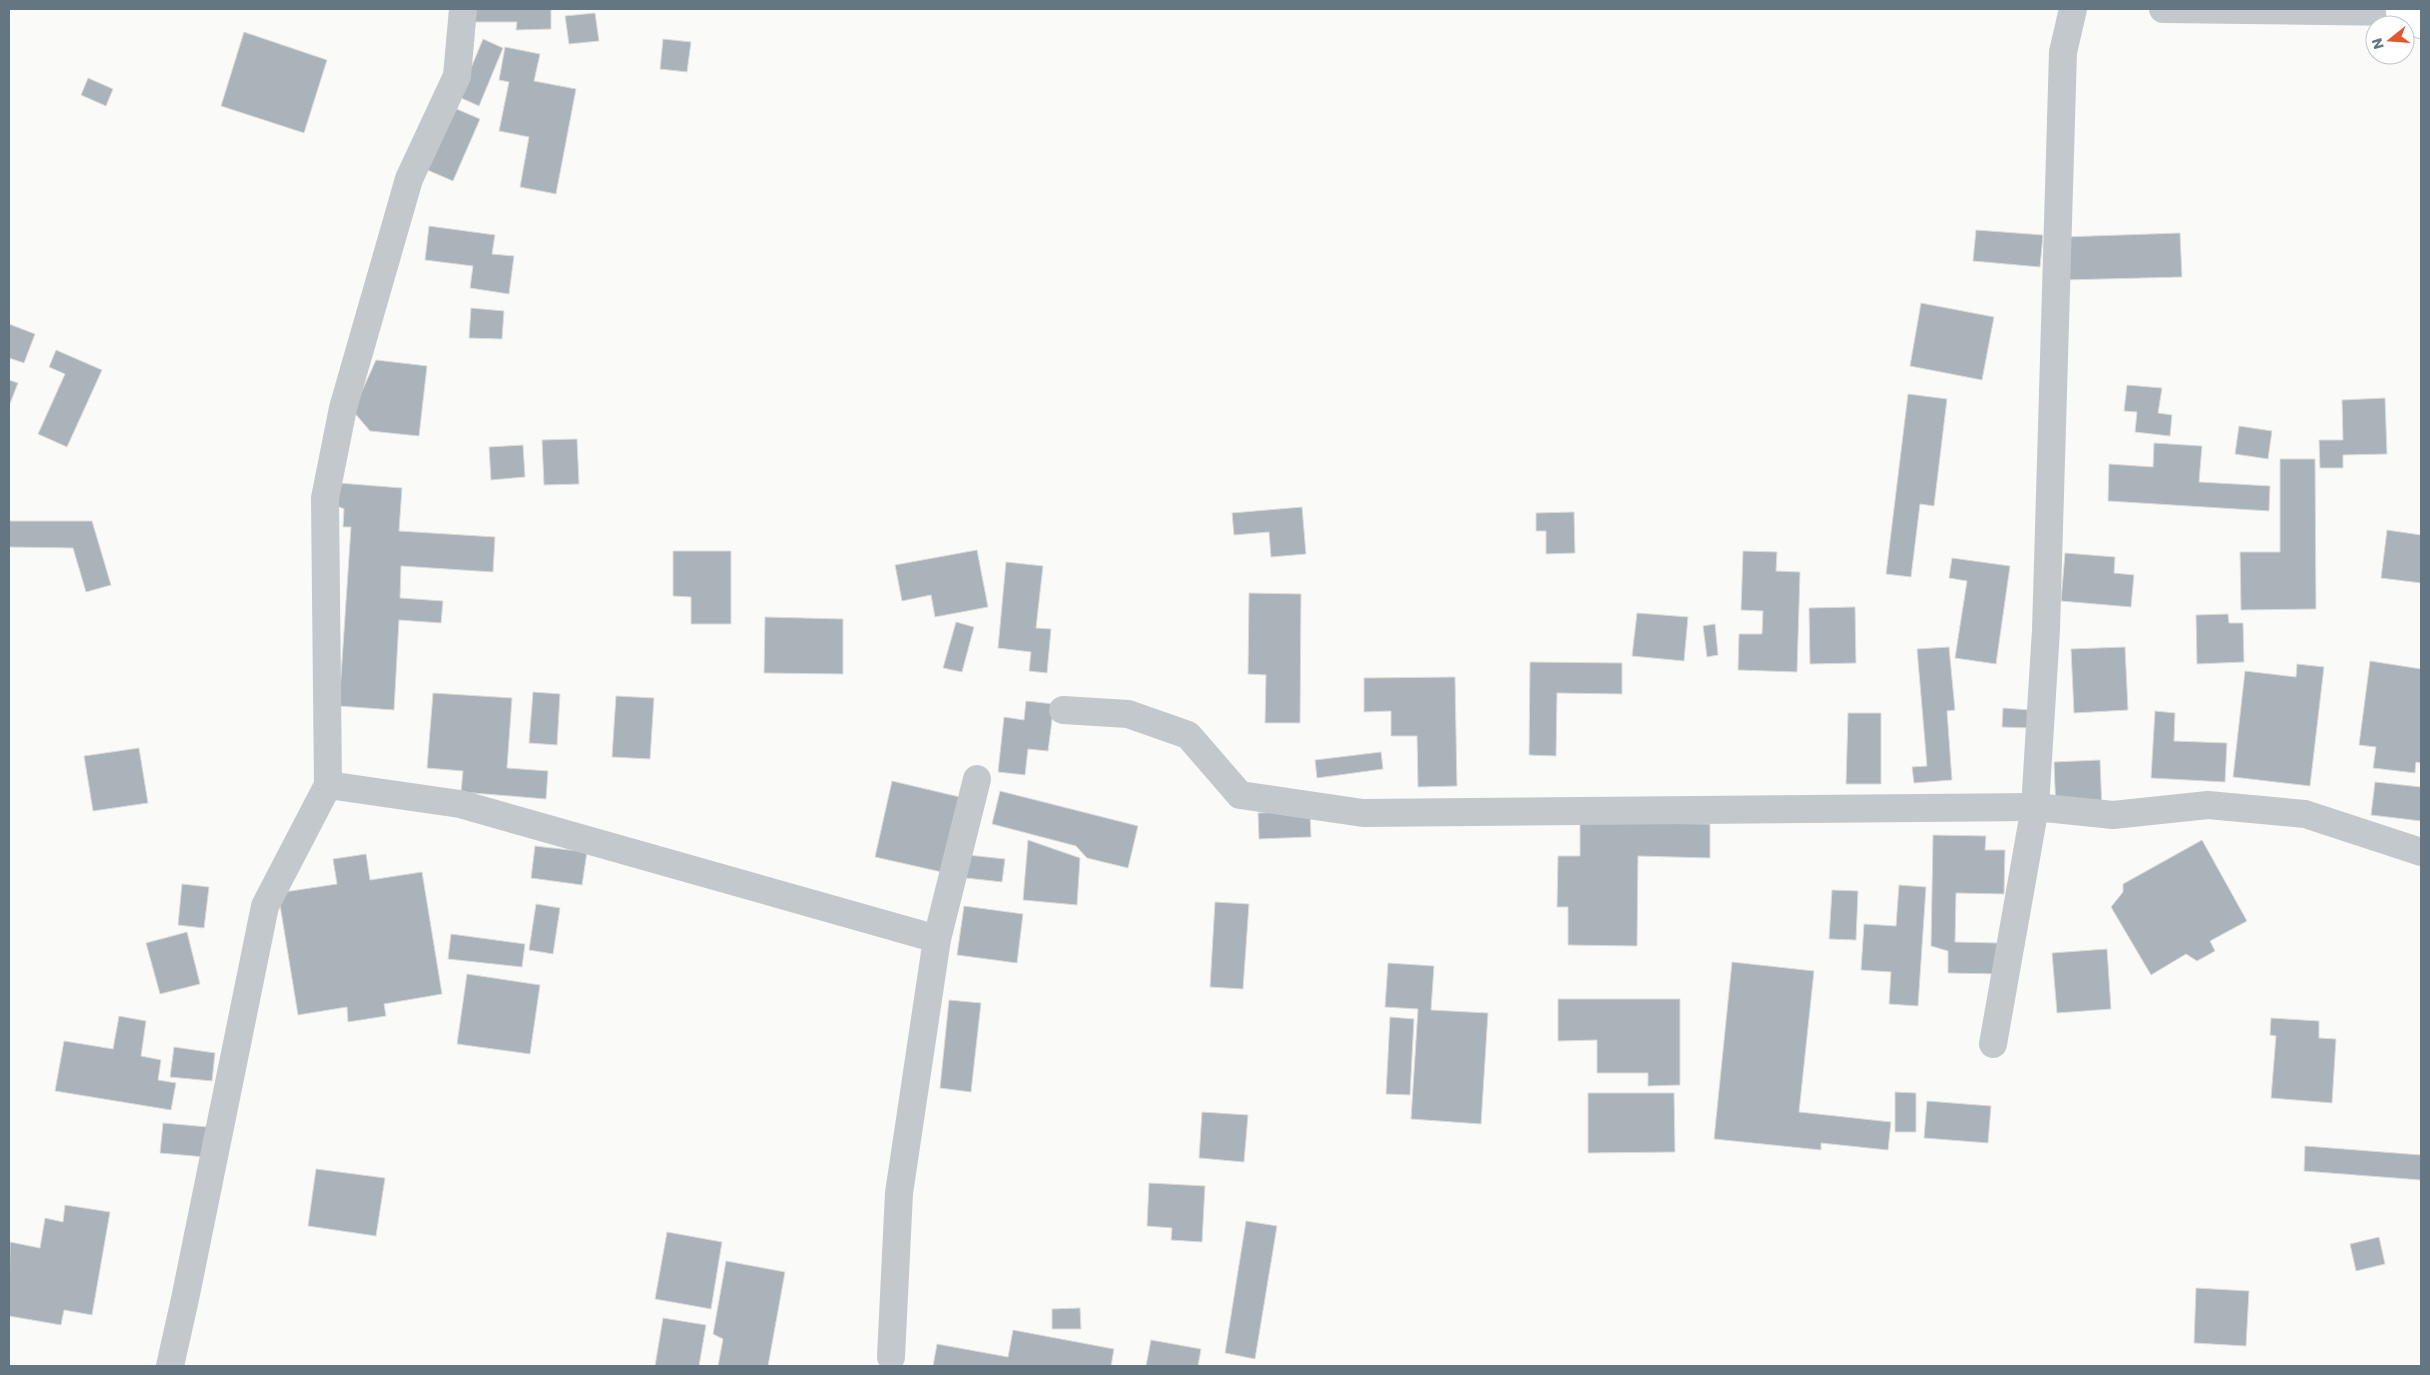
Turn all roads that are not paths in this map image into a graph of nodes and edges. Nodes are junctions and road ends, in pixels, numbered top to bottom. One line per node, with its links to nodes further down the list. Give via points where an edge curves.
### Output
1 (464, 9): 7 (street, via 457,76 409,179 343,408 325,498)
2 (2072, 9): 8 (street, via 2062,52 2046,630)
3 (2163, 9): 4 (street)
4 (2407, 15)
5 (1063, 710): 8 (street, via 1128,714 1188,735 1240,795 1363,813)
6 (977, 779): 10 (street)
7 (328, 785): 10 (street, via 460,804); 13 (street, via 265,906)
8 (2035, 807): 9 (street, via 2113,815 2208,805 2305,814); 11 (street)
9 (2421, 852)
10 (937, 939): 12 (street, via 899,1193)
11 (1993, 1044)
12 (891, 1357)
13 (170, 1366)

